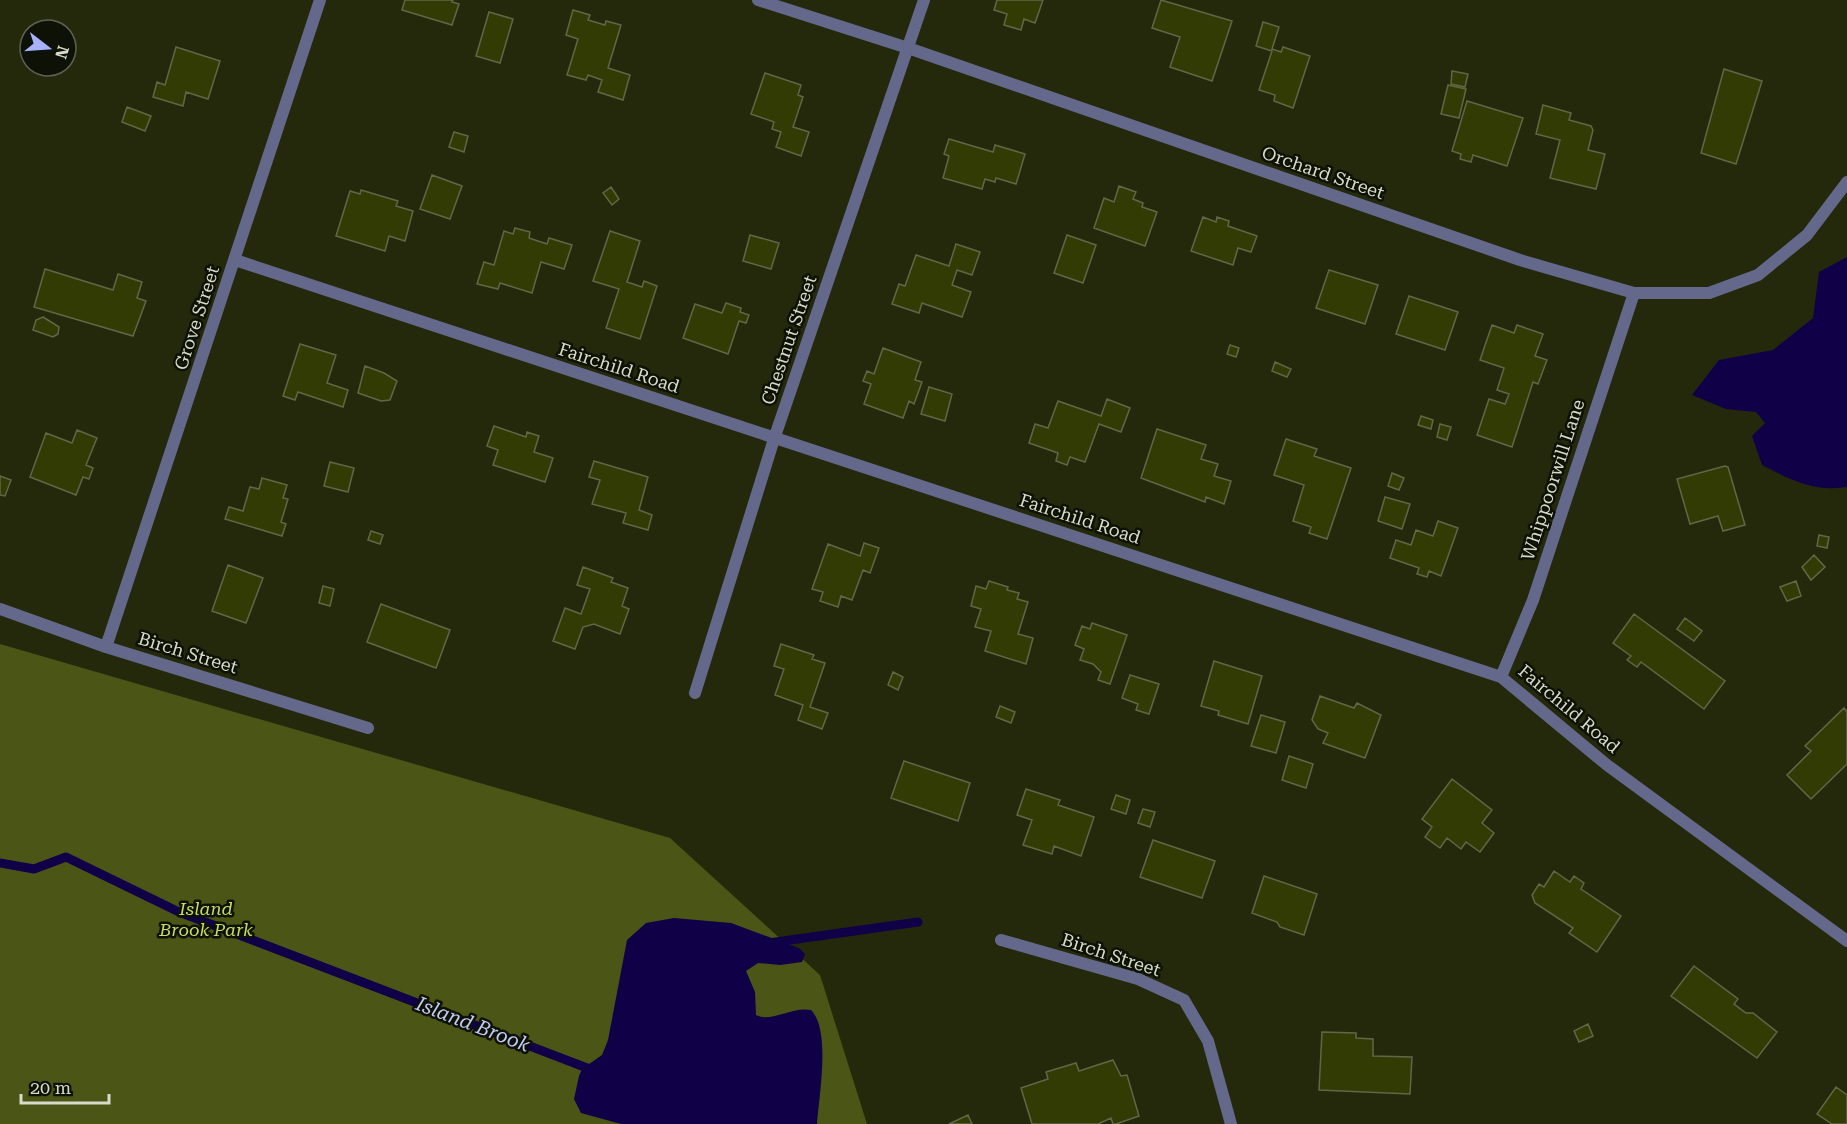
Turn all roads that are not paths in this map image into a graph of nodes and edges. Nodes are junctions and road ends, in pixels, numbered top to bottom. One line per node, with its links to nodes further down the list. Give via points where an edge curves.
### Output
1 (320, 0): 6 (street, Grove Street)
2 (758, 0): 4 (street, Orchard Street)
3 (924, 0): 4 (street, Chestnut Street)
4 (908, 48): 7 (street, Orchard Street, via 1520,260); 8 (street, Chestnut Street)
5 (1847, 182): 7 (street, Orchard Street, via 1808,235 1758,275 1709,293)
6 (235, 260): 8 (street, Fairchild Road); 10 (street, Grove Street)
7 (1634, 293): 11 (street, Whippoorwill Lane, via 1533,600)
8 (774, 439): 11 (street, Fairchild Road); 12 (street, Chestnut Street)
9 (0, 609): 10 (street, Birch Street)
10 (106, 647): 13 (street, Birch Street)
11 (1501, 677): 14 (street, Fairchild Road, via 1607,765)
12 (695, 693)
13 (368, 728)
14 (1845, 935)
15 (1001, 940): 16 (street, Birch Street, via 1138,979 1184,1000 1208,1041)
16 (1231, 1124)

